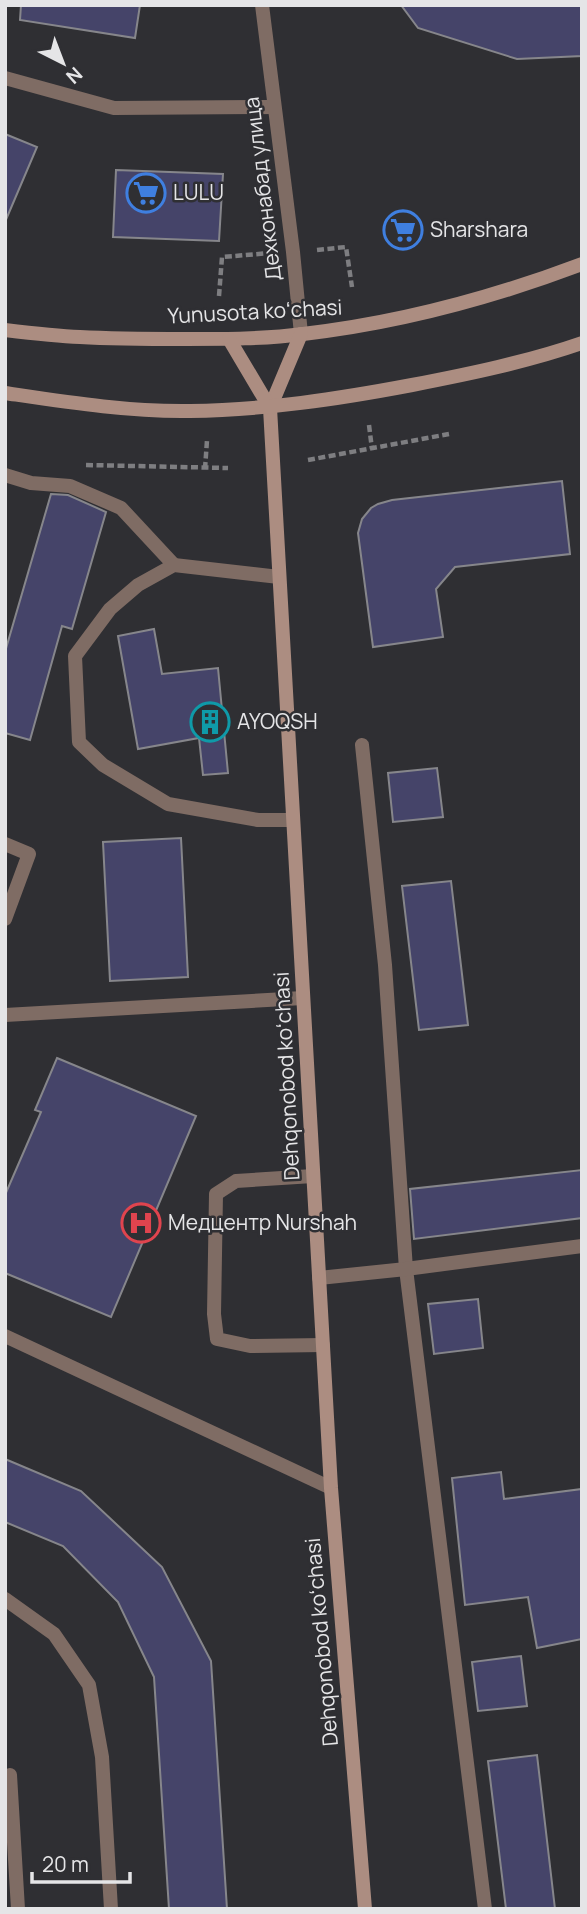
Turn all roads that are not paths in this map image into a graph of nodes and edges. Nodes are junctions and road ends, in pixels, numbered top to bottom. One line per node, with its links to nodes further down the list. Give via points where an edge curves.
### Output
1 (262, 5): 3 (street, Дехконабад улица)
2 (5, 78): 3 (street, via 114,108)
3 (274, 107): 6 (street, Дехконабад улица)
4 (582, 264): 6 (main road, Yunusota koʻchasi, via 465,303 357,327)
5 (5, 330): 7 (main road, Yunusota koʻchasi, via 80,337)
6 (301, 334): 7 (main road, Yunusota koʻchasi); 10 (main road, Дехконабад улица)
7 (229, 339): 10 (main road)
8 (582, 343): 10 (main road, via 436,380)
9 (5, 393): 10 (main road, via 162,410)
10 (270, 408): 13 (main road, Dehqonobod koʻchasi)
11 (5, 475): 12 (street, via 31,483 70,486 121,508)
12 (174, 565): 13 (street); 15 (street, via 138,585 110,609 75,656 79,742 103,765 168,804 258,821)
13 (279, 577): 15 (main road, Dehqonobod koʻchasi)
14 (362, 745): 22 (street, via 385,965)
15 (293, 820): 18 (main road, Dehqonobod koʻchasi)
16 (5, 844): 17 (street, via 29,854)
17 (5, 919)
18 (303, 998): 19 (street); 20 (main road, Dehqonobod koʻchasi)
19 (5, 1015)
20 (313, 1176): 23 (main road, Dehqonobod koʻchasi); 25 (street, via 236,1181 216,1194 214,1314 216,1339 250,1346)
21 (582, 1246): 22 (street)
22 (406, 1269): 23 (street); 32 (street)
23 (319, 1278): 25 (main road, Dehqonobod koʻchasi)
24 (5, 1336): 26 (street)
25 (323, 1345): 26 (main road, Dehqonobod koʻchasi)
26 (331, 1488): 31 (main road, Dehqonobod koʻchasi)
27 (5, 1599): 30 (street, via 54,1634 89,1685 102,1757)
28 (10, 1775): 29 (street)
29 (18, 1909)
30 (111, 1909)
31 (365, 1909)
32 (485, 1909)

